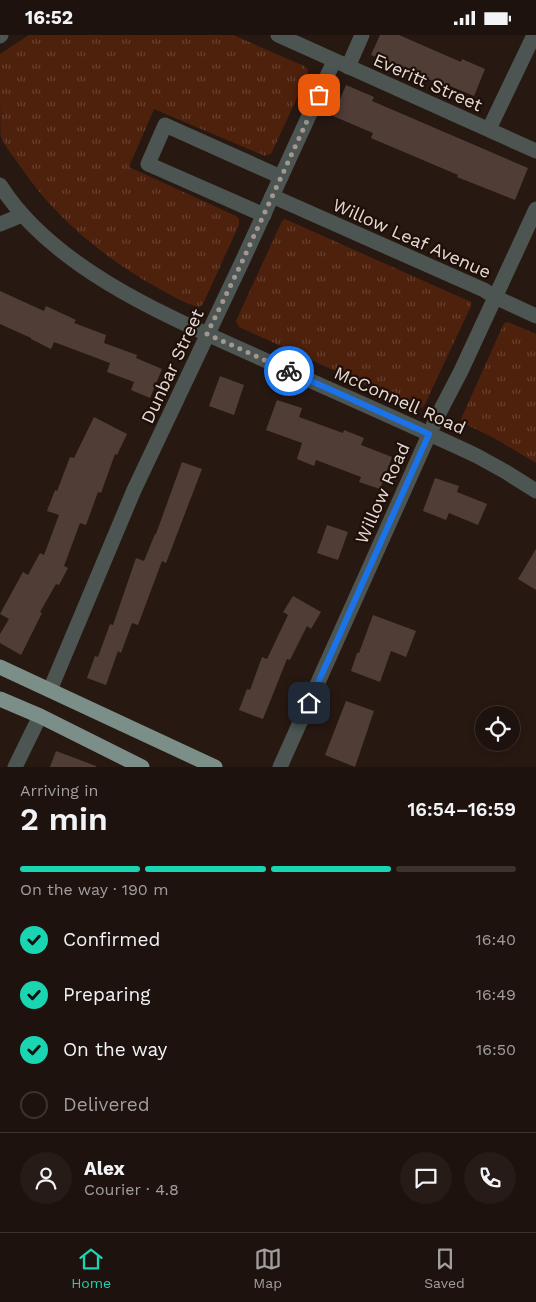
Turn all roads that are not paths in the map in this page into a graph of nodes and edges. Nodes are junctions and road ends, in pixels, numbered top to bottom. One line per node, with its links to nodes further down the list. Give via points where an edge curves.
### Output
1 (278, 35): 4 (street, Everitt Street)
2 (362, 35): 4 (street, Dunbar Street)
3 (534, 35): 5 (street)
4 (341, 64): 5 (street, Everitt Street); 7 (street, Dunbar Street)
5 (489, 129): 6 (street, Everitt Street)
6 (536, 151)
7 (281, 177): 9 (street, Dunbar Street); 12 (street, via 165,125 148,164)
8 (0, 185): 11 (street, McConnell Road)
9 (272, 196): 12 (street, Dunbar Street); 14 (street, Willow Leaf Avenue)
10 (536, 209): 14 (street, Willow Road)
11 (22, 215): 13 (street); 16 (street, McConnell Road, via 79,265 128,295)
12 (264, 215): 16 (street, Dunbar Street)
13 (0, 224)
14 (495, 297): 15 (street, Willow Leaf Avenue); 17 (street, Willow Road)
15 (536, 316)
16 (207, 334): 17 (street, McConnell Road); 20 (street, Dunbar Street, via 134,490)
17 (429, 434): 18 (street, McConnell Road, via 506,472); 26 (street, Willow Road)
18 (536, 491)
19 (0, 667): 20 (main road)
20 (50, 690): 25 (main road)
21 (0, 699): 22 (main road)
22 (40, 716): 23 (street); 24 (main road)
23 (15, 767)
24 (142, 767)
25 (215, 767)
26 (280, 767)

